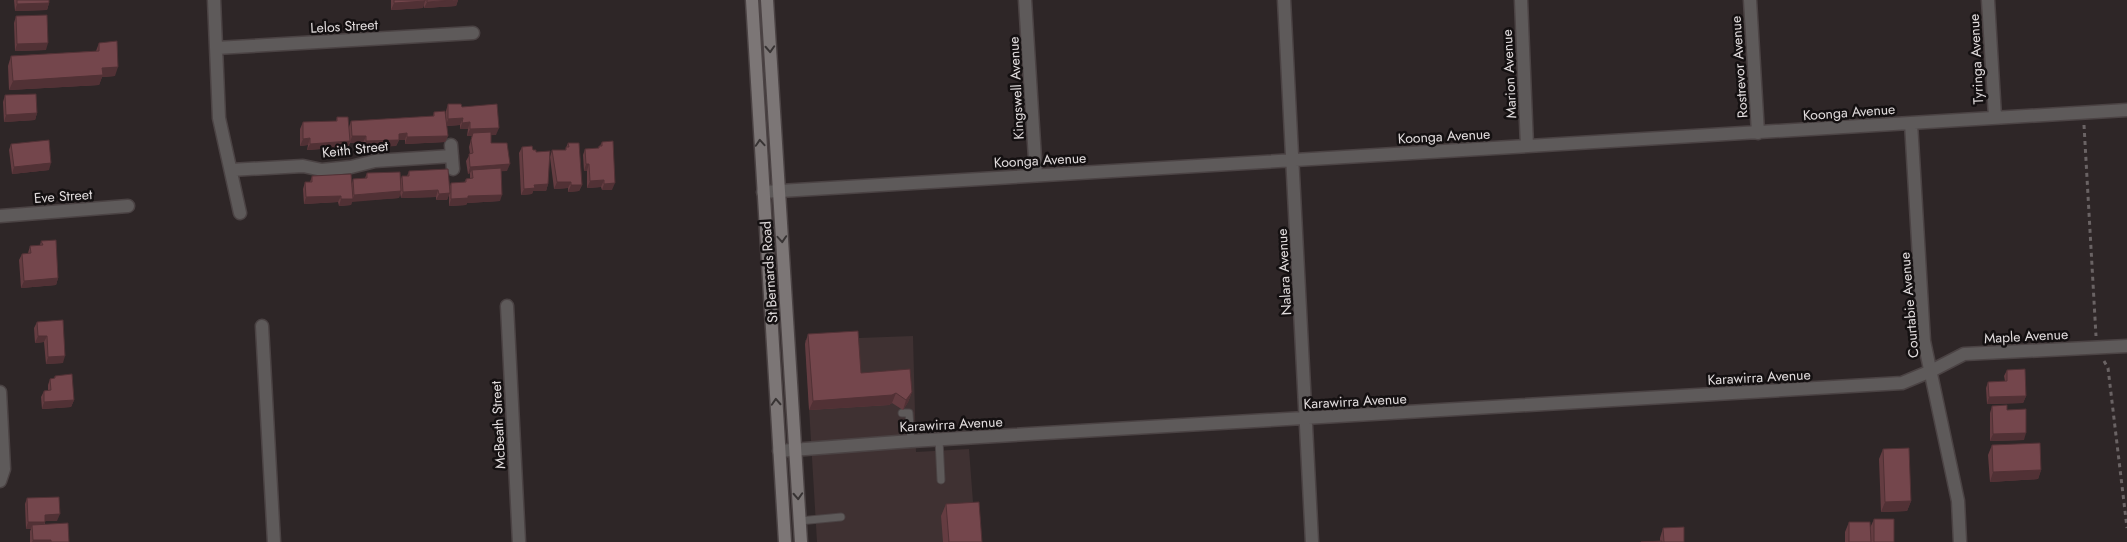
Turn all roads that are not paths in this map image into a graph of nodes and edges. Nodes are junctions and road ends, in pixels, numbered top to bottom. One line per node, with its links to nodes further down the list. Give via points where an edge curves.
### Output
1 (214, 0): 10 (street)
2 (752, 0): 21 (main road, St Bernards Road, one-way to 2)
3 (767, 0): 20 (main road, St Bernards Road, one-way to 20)
4 (1026, 0): 19 (street, Kingswell Avenue)
5 (1284, 0): 17 (street, Nalara Avenue)
6 (1521, 0): 15 (street, Marion Avenue)
7 (1750, 0): 14 (street, Rostrevor Avenue)
8 (1988, 0): 12 (street, Tyringa Avenue)
9 (473, 33): 10 (street, Lelos Street)
10 (216, 48): 18 (street, via 219,118)
11 (2127, 110): 12 (street, Koonga Avenue)
12 (1995, 117): 13 (street, Koonga Avenue)
13 (1911, 123): 14 (street, Koonga Avenue); 28 (street, Courtabie Avenue, via 1924,341)
14 (1758, 133): 15 (street, Koonga Avenue)
15 (1527, 146): 17 (street, Koonga Avenue)
16 (452, 157): 18 (street, Keith Street, via 375,162 322,170 303,166)
17 (1293, 160): 19 (street, Koonga Avenue); 31 (street, Nalara Avenue)
18 (231, 170): 23 (street)
19 (1036, 175): 20 (street, Koonga Avenue)
20 (779, 190): 21 (street, Koonga Avenue); 34 (main road, St Bernards Road, one-way to 34)
21 (764, 192): 35 (main road, St Bernards Road, one-way to 21)
22 (128, 206): 24 (street, Eve Street)
23 (240, 213)
24 (0, 216)
25 (507, 306): 41 (street, McBeath Street)
26 (262, 326): 40 (street)
27 (2127, 346): 28 (street, Maple Avenue, via 1964,354)
28 (1931, 371): 31 (street, Karawirra Avenue, via 1902,383); 45 (street, Courtabie Avenue, via 1958,502)
29 (0, 392): 37 (street, via 4,468)
30 (902, 413): 33 (lane, via 909,413)
31 (1307, 419): 32 (street, Karawirra Avenue); 44 (street, Nalara Avenue)
32 (939, 440): 33 (street, Karawirra Avenue); 36 (lane)
33 (911, 441): 34 (street, Karawirra Avenue)
34 (796, 450): 35 (street, Karawirra Avenue); 39 (main road, St Bernards Road, one-way to 39)
35 (779, 451): 42 (main road, St Bernards Road)
36 (941, 480)
37 (0, 481)
38 (841, 518): 39 (lane)
39 (799, 521): 43 (main road, St Bernards Road)
40 (274, 542)
41 (519, 542)
42 (784, 542)
43 (801, 542)
44 (1312, 542)
45 (1960, 542)

